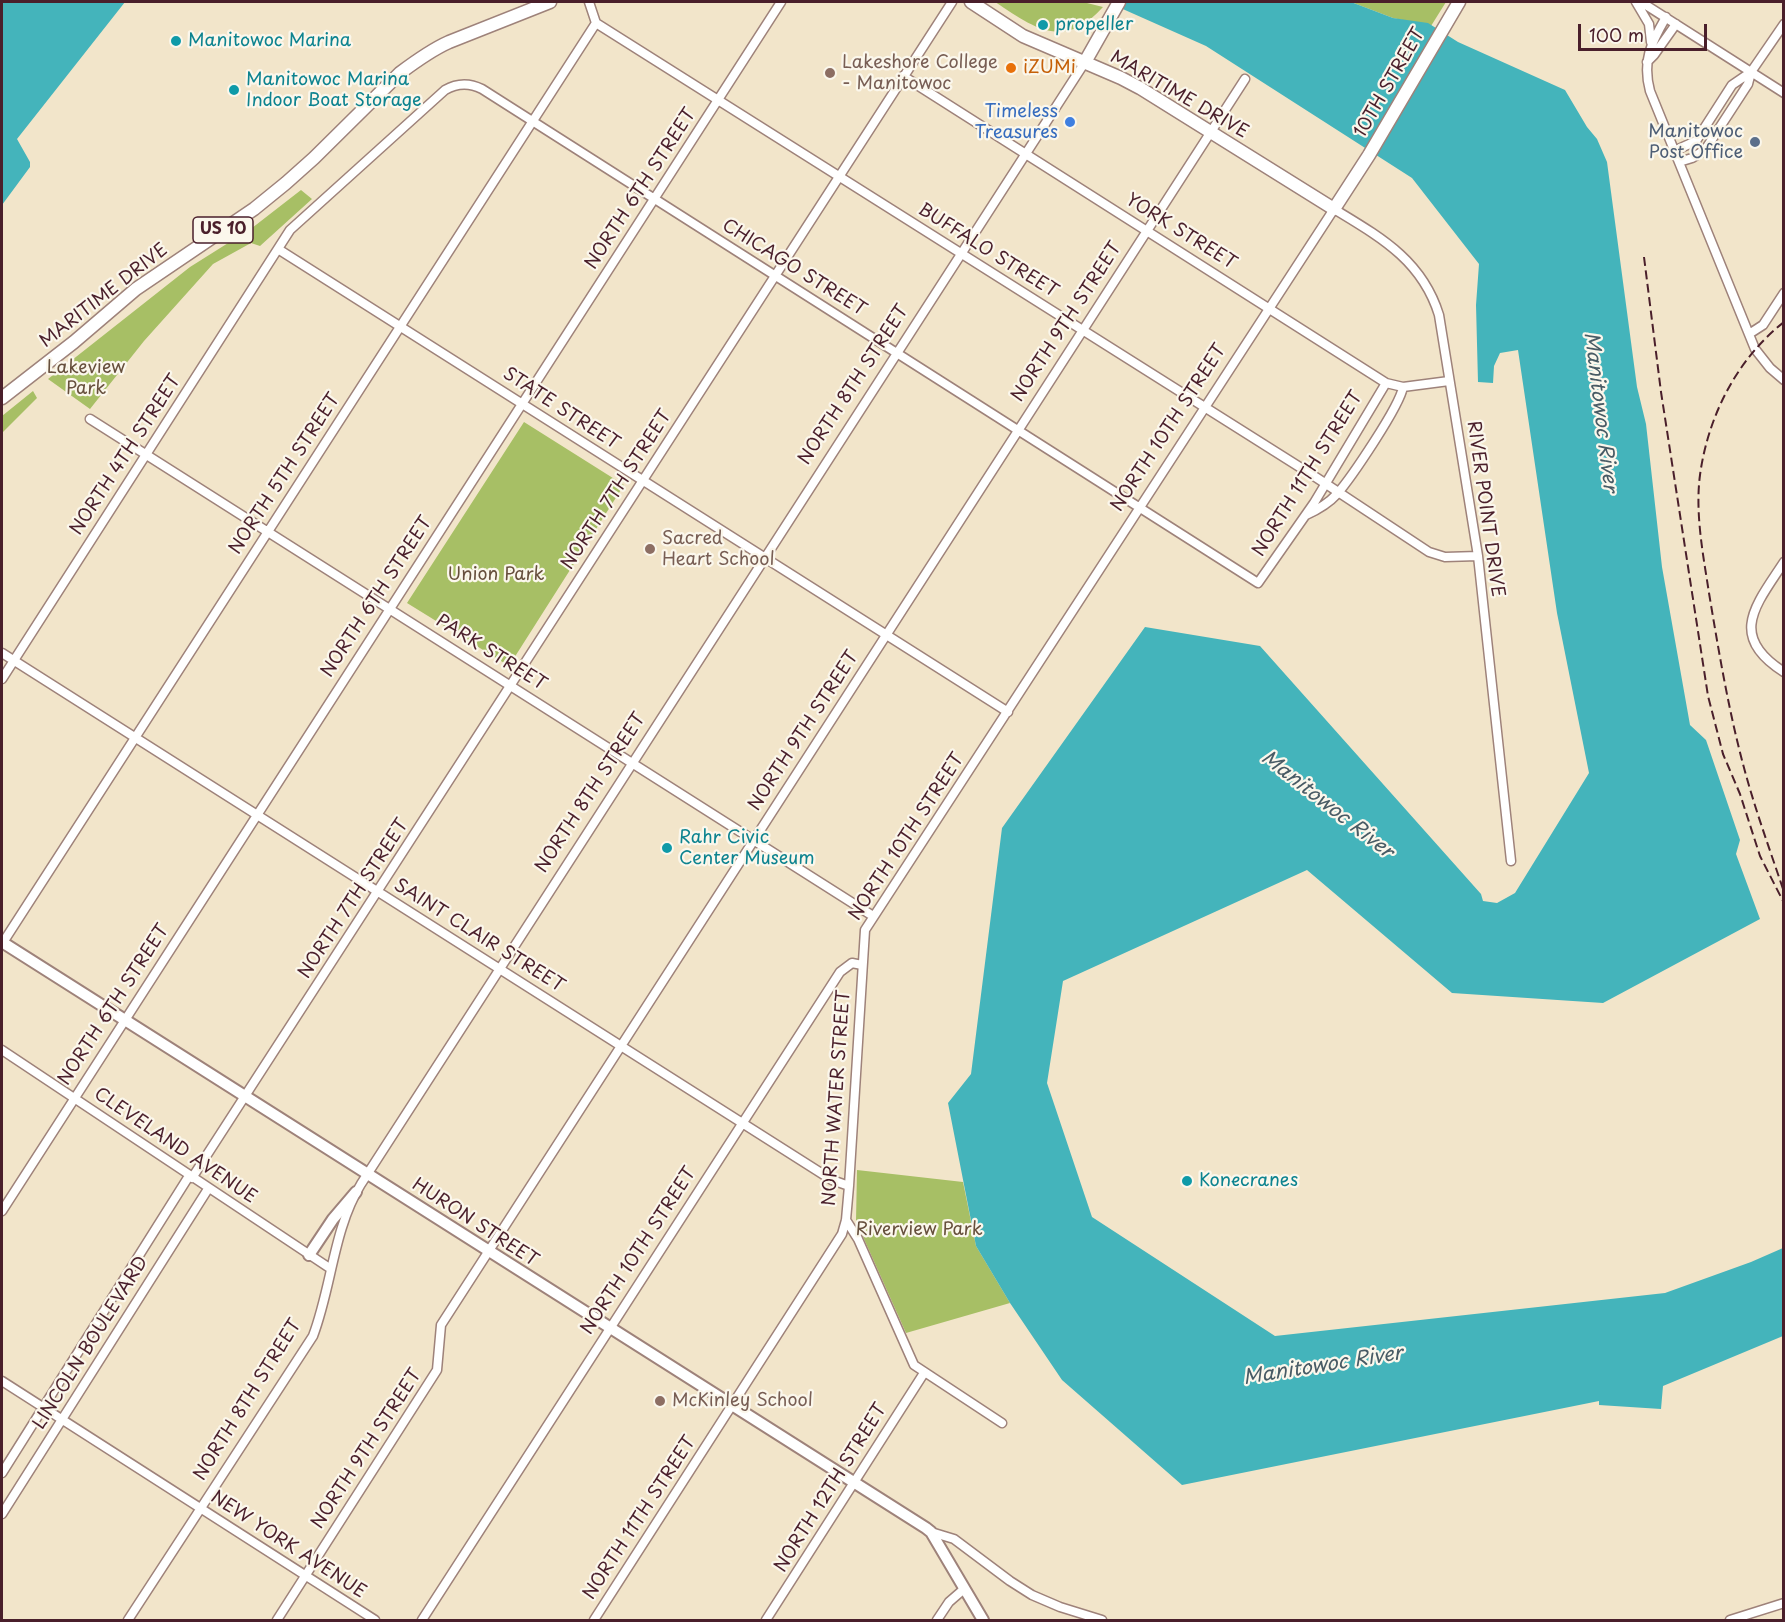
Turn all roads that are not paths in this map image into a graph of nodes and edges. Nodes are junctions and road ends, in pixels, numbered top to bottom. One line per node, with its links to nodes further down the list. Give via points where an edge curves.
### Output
1 (550, 2): 46 (main road, MARITIME DRIVE / US 10, via 433,49 415,62 286,183 136,289)
2 (589, 2): 11 (street)
3 (781, 2): 22 (street, NORTH 6TH STREET)
4 (952, 2): 18 (street, NORTH 7TH STREET)
5 (971, 2): 15 (main road, MARITIME DRIVE, via 1018,33)
6 (1459, 2): 27 (main road, 10TH STREET)
7 (1635, 2): 14 (street, via 1649,24)
8 (1641, 2): 10 (street)
9 (1117, 6): 15 (main road, NORTH 8TH STREET)
10 (1666, 17): 12 (street); 14 (street)
11 (596, 23): 22 (street, BUFFALO STREET); 23 (street, NORTH 5TH STREET)
12 (1676, 24): 16 (street); 17 (street)
13 (1784, 24): 17 (street)
14 (1651, 42): 16 (street)
15 (1084, 62): 24 (main road, MARITIME DRIVE, via 1140,88); 26 (street, NORTH 8TH STREET)
16 (1647, 62): 25 (street, via 1650,91)
17 (1751, 72): 21 (street); 25 (street, via 1732,86 1696,141); 28 (street, via 1748,84 1704,150)
18 (903, 76): 26 (street, YORK STREET); 29 (street, NORTH 7TH STREET)
19 (1245, 79): 24 (street, NORTH 9TH STREET)
20 (461, 85): 23 (street, CHICAGO STREET, via 482,89); 33 (street, NORTH 4TH STREET, via 445,90 290,230)
21 (1784, 93)
22 (718, 99): 29 (street, BUFFALO STREET); 30 (street, NORTH 6TH STREET)
23 (532, 121): 30 (street, CHICAGO STREET); 38 (street, NORTH 5TH STREET)
24 (1210, 133): 31 (main road, MARITIME DRIVE); 32 (street, NORTH 9TH STREET)
25 (1674, 151): 28 (street)
26 (1025, 153): 32 (street, YORK STREET); 34 (street, NORTH 8TH STREET)
27 (1369, 155): 31 (main road, NORTH 10TH STREET)
28 (1679, 162): 40 (street)
29 (840, 176): 34 (street, BUFFALO STREET); 35 (street, NORTH 7TH STREET)
30 (653, 199): 35 (street, CHICAGO STREET); 47 (street, NORTH 6TH STREET)
31 (1334, 209): 37 (street, NORTH 10TH STREET); 43 (street, RIVER POINT DRIVE, via 1388,243 1417,272 1439,315)
32 (1147, 230): 37 (street, YORK STREET); 39 (street, NORTH 9TH STREET)
33 (278, 249): 38 (street, STATE STREET); 51 (street, NORTH 4TH STREET)
34 (961, 253): 39 (street, BUFFALO STREET); 41 (street, NORTH 8TH STREET)
35 (774, 275): 41 (street, CHICAGO STREET); 52 (street, NORTH 7TH STREET)
36 (1784, 293): 40 (street, via 1763,325)
37 (1269, 308): 44 (street, YORK STREET); 48 (street, NORTH 10TH STREET)
38 (400, 326): 47 (street, STATE STREET); 57 (street, NORTH 5TH STREET)
39 (1082, 330): 48 (street, BUFFALO STREET); 50 (street, NORTH 9TH STREET)
40 (1749, 334): 42 (street, via 1755,349)
41 (897, 352): 50 (street, CHICAGO STREET); 59 (street, NORTH 8TH STREET)
42 (1784, 380)
43 (1449, 381): 45 (street, YORK STREET); 58 (street, RIVER POINT DRIVE)
44 (1386, 383): 45 (street, YORK STREET); 53 (street, NORTH 11TH STREET)
45 (1403, 387): 54 (street, NORTH 11TH STREET, via 1396,405)
46 (2, 398)
47 (522, 403): 52 (street, STATE STREET); 62 (street, NORTH 6TH STREET)
48 (1204, 407): 53 (street, BUFFALO STREET); 55 (street, NORTH 10TH STREET)
49 (90, 419): 51 (street, PARK STREET)
50 (1018, 429): 55 (street, CHICAGO STREET); 63 (street, NORTH 9TH STREET)
51 (146, 454): 57 (street, PARK STREET); 65 (street, NORTH 4TH STREET)
52 (643, 481): 59 (street, STATE STREET); 68 (street, NORTH 7TH STREET)
53 (1324, 483): 54 (street, BUFFALO STREET); 56 (street, NORTH 11TH STREET)
54 (1338, 493): 56 (street); 58 (street, BUFFALO STREET, via 1429,552 1445,557)
55 (1139, 507): 61 (street, CHICAGO STREET); 69 (street, NORTH 10TH STREET)
56 (1306, 515): 61 (street, NORTH 11TH STREET)
57 (267, 531): 62 (street, PARK STREET); 70 (street, NORTH 5TH STREET)
58 (1478, 556): 74 (street, RIVER POINT DRIVE)
59 (764, 558): 63 (street, STATE STREET); 71 (street, NORTH 8TH STREET)
60 (1784, 561): 66 (street, via 1750,621 1753,642 1770,663)
61 (1258, 583)
62 (389, 609): 68 (street, PARK STREET); 72 (street, NORTH 6TH STREET)
63 (886, 636): 69 (street, STATE STREET); 73 (street, NORTH 9TH STREET)
64 (2, 653): 65 (street, SAINT CLAIR STREET)
65 (14, 660): 67 (street, NORTH 4TH STREET); 70 (street, SAINT CLAIR STREET)
66 (1784, 672)
67 (2, 679)
68 (511, 685): 71 (street, PARK STREET); 75 (street, NORTH 7TH STREET)
69 (1008, 712): 76 (street, NORTH 10TH STREET)
70 (135, 736): 72 (street, SAINT CLAIR STREET); 77 (street, NORTH 5TH STREET)
71 (632, 763): 73 (street, PARK STREET); 79 (street, NORTH 8TH STREET)
72 (256, 814): 75 (street, SAINT CLAIR STREET); 80 (street, NORTH 6TH STREET)
73 (754, 840): 76 (street, PARK STREET); 81 (street, NORTH 9TH STREET)
74 (1511, 861)
75 (378, 891): 79 (street, SAINT CLAIR STREET); 83 (street, NORTH 7TH STREET)
76 (873, 916): 78 (street, NORTH 10TH STREET, via 865,930)
77 (2, 943): 80 (street, HURON STREET)
78 (862, 965): 85 (street, NORTH 10TH STREET, via 852,963 840,972); 88 (street, NORTH WATER STREET)
79 (500, 967): 81 (street, SAINT CLAIR STREET); 86 (street, NORTH 8TH STREET)
80 (124, 1020): 83 (street, HURON STREET); 84 (street, NORTH 6TH STREET)
81 (621, 1046): 85 (street, SAINT CLAIR STREET); 93 (street, NORTH 9TH STREET)
82 (2, 1050): 84 (street, CLEVELAND AVENUE)
83 (245, 1097): 86 (street, HURON STREET); 87 (street, NORTH 7TH STREET)
84 (73, 1099): 87 (street, CLEVELAND AVENUE); 91 (street, NORTH 6TH STREET)
85 (743, 1123): 88 (street, SAINT CLAIR STREET, via 832,1180); 96 (street, NORTH 10TH STREET)
86 (367, 1174): 90 (street, NORTH 8TH STREET); 93 (street, HURON STREET)
87 (190, 1177): 89 (street, CLEVELAND AVENUE); 100 (street, LINCOLN BOULEVARD)
88 (849, 1186): 92 (street, NORTH WATER STREET)
89 (208, 1189): 94 (street, CLEVELAND AVENUE); 101 (street, LINCOLN BOULEVARD)
90 (356, 1192): 94 (street); 95 (street, NORTH 8TH STREET)
91 (2, 1210)
92 (846, 1220): 97 (street, NORTH WATER STREET, via 914,1365); 99 (street, NORTH 11TH STREET, via 842,1234)
93 (488, 1252): 96 (street, HURON STREET); 108 (street, NORTH 9TH STREET, via 441,1325 437,1370)
94 (309, 1255): 95 (street, CLEVELAND AVENUE)
95 (331, 1269): 105 (street, NORTH 8TH STREET, via 313,1336)
96 (610, 1328): 99 (street, HURON STREET); 114 (street, NORTH 10TH STREET)
97 (924, 1372): 102 (street, NORTH WATER STREET); 104 (street, NORTH 12TH STREET)
98 (2, 1381): 100 (street, NEW YORK AVENUE)
99 (733, 1405): 104 (street, HURON STREET); 115 (street, NORTH 11TH STREET)
100 (44, 1407): 101 (street, NEW YORK AVENUE); 103 (street, LINCOLN BOULEVARD)
101 (63, 1419): 105 (street, NEW YORK AVENUE); 106 (street, LINCOLN BOULEVARD)
102 (1002, 1423)
103 (2, 1473)
104 (854, 1482): 107 (street, HURON STREET); 116 (street, NORTH 12TH STREET)
105 (200, 1509): 108 (street, NEW YORK AVENUE); 111 (street, NORTH 8TH STREET)
106 (2, 1514)
107 (931, 1532): 109 (street); 119 (street, via 954,1539 1032,1595)
108 (306, 1576): 112 (street, NORTH 9TH STREET); 113 (street, NEW YORK AVENUE)
109 (964, 1589): 117 (street); 118 (street)
110 (1784, 1603): 120 (street)
111 (128, 1620)
112 (277, 1620)
113 (375, 1620)
114 (422, 1620)
115 (594, 1620)
116 (766, 1620)
117 (937, 1620)
118 (983, 1620)
119 (1102, 1620)
120 (1730, 1620)

